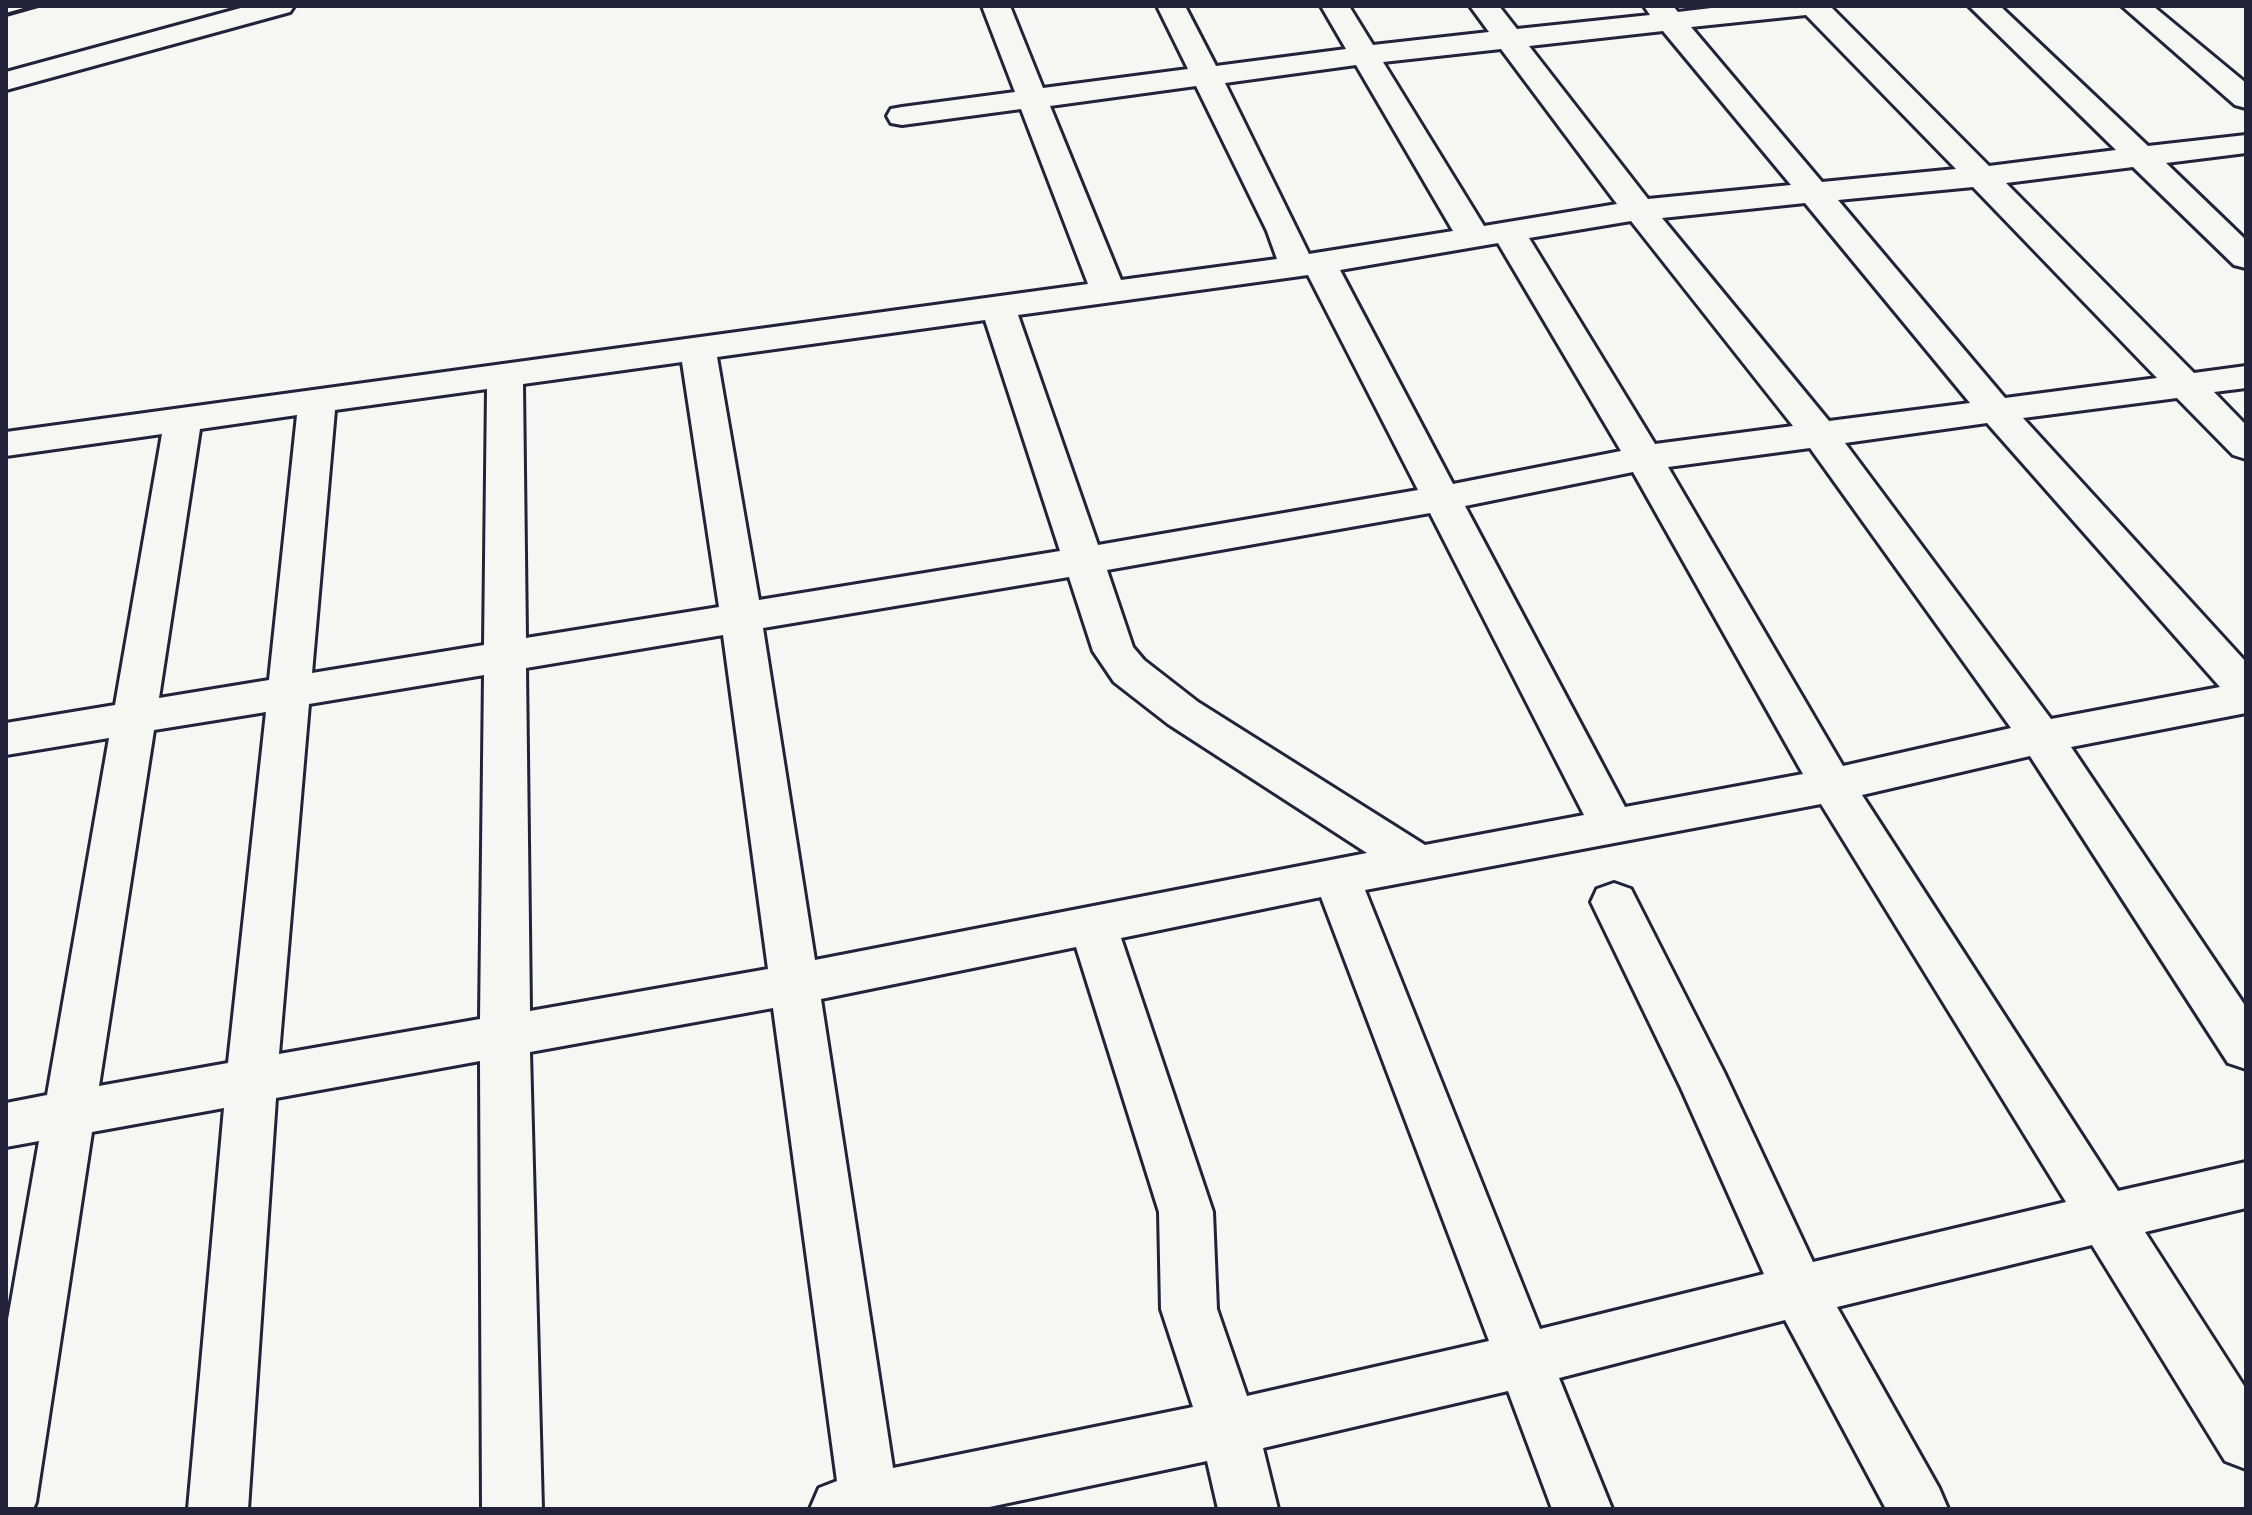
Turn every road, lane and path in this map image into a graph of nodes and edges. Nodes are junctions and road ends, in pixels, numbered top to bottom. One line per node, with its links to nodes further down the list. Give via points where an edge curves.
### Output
1 (280, 6): 14 (street)
2 (996, 6): 15 (street)
3 (1171, 6): 13 (street)
4 (1335, 6): 12 (street)
5 (1484, 6): 11 (street)
6 (1806, 6): 10 (street)
7 (1814, 6): 20 (street)
8 (1983, 6): 19 (street)
9 (2136, 6): 16 (street)
10 (1665, 14): 11 (street); 21 (street)
11 (1509, 41): 12 (street); 22 (street)
12 (1365, 55): 13 (street); 23 (street)
13 (1206, 76): 15 (street); 25 (street, via 1284,231)
14 (6, 81)
15 (1032, 99): 17 (street); 26 (street)
16 (2246, 99)
17 (902, 116)
18 (2246, 144): 19 (street)
19 (2139, 155): 20 (street); 24 (street)
20 (1983, 176): 21 (street); 31 (street)
21 (1816, 194): 22 (street); 33 (street)
22 (1639, 210): 23 (street); 35 (street)
23 (1491, 235): 25 (street); 38 (street)
24 (2246, 258)
25 (1308, 265): 26 (street); 39 (street)
26 (1108, 291): 27 (street)
27 (998, 307): 28 (street); 40 (street)
28 (698, 348): 29 (street); 41 (street)
29 (505, 374): 32 (street); 42 (street)
30 (2246, 377): 31 (street)
31 (2184, 386): 33 (street); 37 (street)
32 (317, 401): 34 (street); 44 (street)
33 (1998, 413): 35 (street); 43 (street)
34 (183, 419): 36 (street); 46 (street)
35 (1820, 435): 38 (street); 47 (street)
36 (6, 444)
37 (2246, 447)
38 (1644, 458): 39 (street); 49 (street)
39 (1444, 498): 40 (street); 50 (street)
40 (1084, 561): 41 (street); 51 (street, via 1114,651 1129,671 1183,713)
41 (741, 618): 42 (street); 55 (street)
42 (508, 656): 44 (street); 56 (street)
43 (2246, 689)
44 (291, 692): 46 (street); 58 (street)
45 (2246, 698): 47 (street)
46 (134, 718): 48 (street); 59 (street)
47 (2041, 737): 49 (street); 57 (street)
48 (6, 739)
49 (1832, 785): 50 (street); 62 (street)
50 (1612, 825): 51 (street)
51 (1419, 864): 52 (street)
52 (1336, 876): 54 (street); 64 (street)
53 (1614, 902): 63 (street)
54 (1093, 926): 55 (street); 65 (street, via 1186,1212 1189,1309)
55 (794, 984): 56 (street); 68 (street)
56 (505, 1035): 58 (street); 70 (street)
57 (2246, 1048)
58 (252, 1080): 59 (street); 69 (street)
59 (70, 1113): 60 (street); 67 (street)
60 (6, 1125)
61 (2246, 1185): 62 (street)
62 (2106, 1217): 63 (street); 66 (street)
63 (1800, 1294): 64 (street); 73 (street)
64 (1524, 1360): 65 (street); 72 (street)
65 (1229, 1428): 68 (street); 71 (street)
66 (2246, 1441)
67 (6, 1502)
68 (859, 1507)
69 (218, 1509)
70 (512, 1509)
71 (1248, 1509)
72 (1582, 1509)
73 (1918, 1509)

